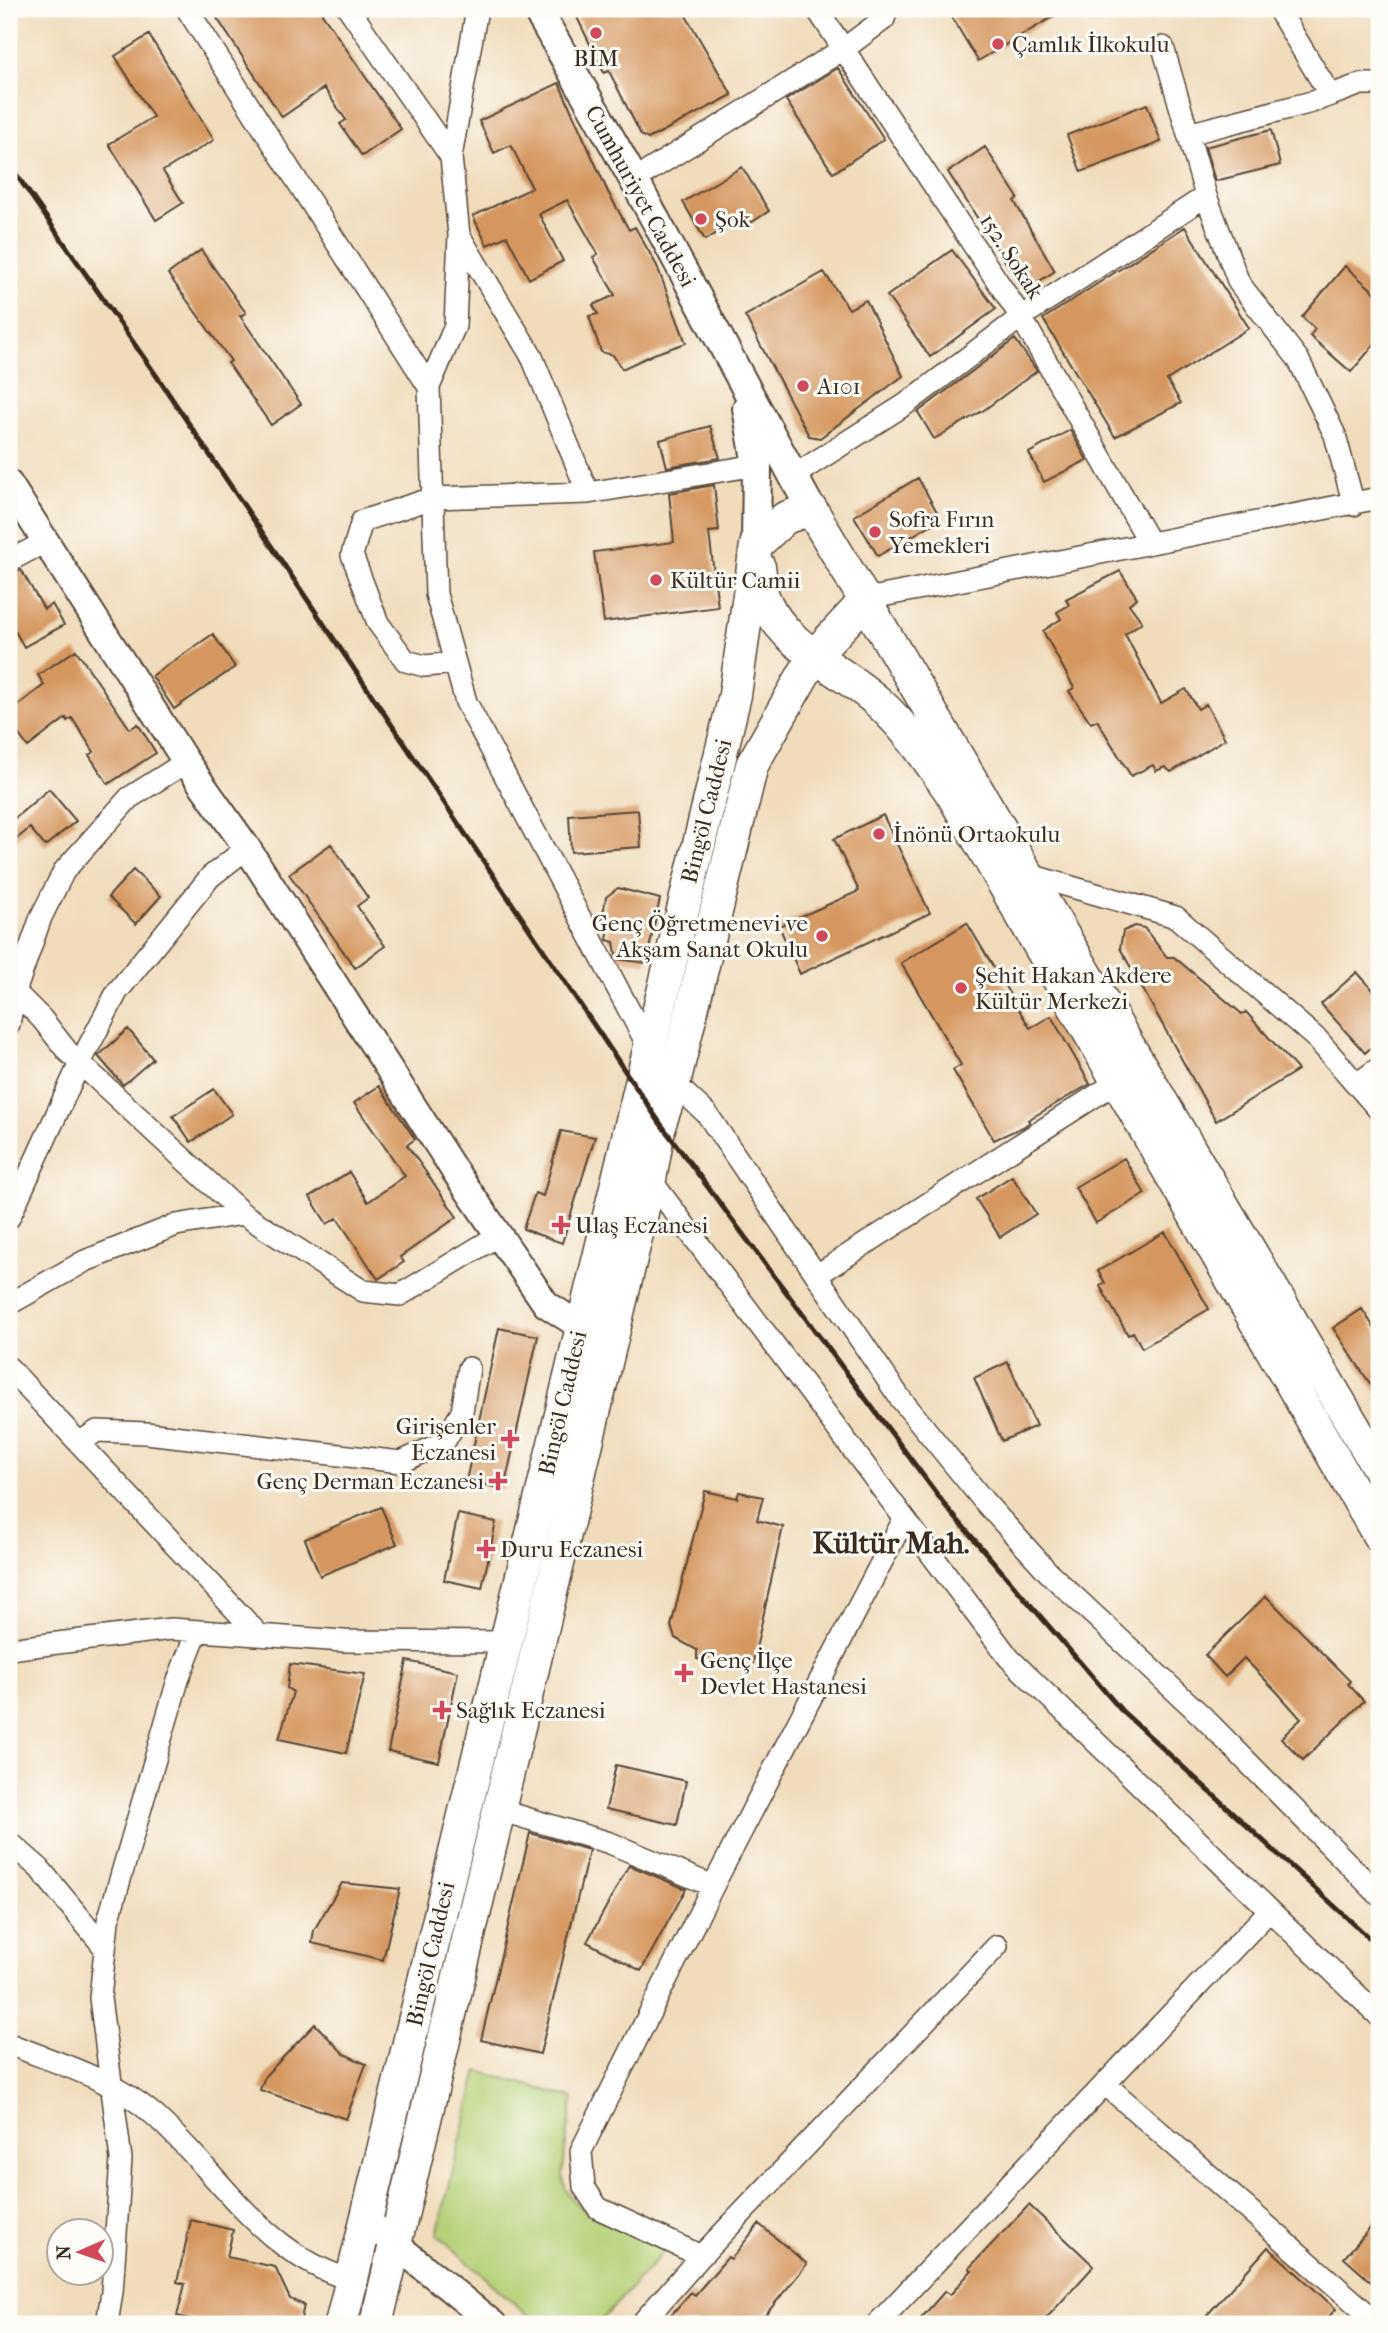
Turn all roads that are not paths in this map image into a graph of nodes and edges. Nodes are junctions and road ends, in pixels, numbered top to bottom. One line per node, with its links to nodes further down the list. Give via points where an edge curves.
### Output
1 (187, 9): 19 (street)
2 (349, 9): 13 (street)
3 (477, 9): 13 (street)
4 (537, 9): 14 (main road, Cumhuriyet Caddesi)
5 (817, 9): 9 (street, 152. Sokak)
6 (887, 9): 9 (street, via 884,19)
7 (1278, 9): 11 (street)
8 (1163, 47): 12 (street)
9 (845, 48): 14 (street); 17 (street, 152. Sokak)
10 (1379, 84): 11 (street, via 1361,84)
11 (1330, 95): 12 (street)
12 (1188, 134): 15 (street)
13 (451, 157): 16 (street)
14 (634, 180): 18 (main road, Cumhuriyet Caddesi)
15 (1206, 196): 17 (street); 26 (street, via 1239,283 1298,359 1335,435)
16 (459, 235): 19 (street, via 455,326); 23 (street, via 532,357)
17 (1021, 317): 21 (street, via 906,404); 29 (street, 152. Sokak)
18 (743, 385): 20 (main road); 21 (main road, Cumhuriyet Caddesi)
19 (429, 387): 24 (street)
20 (757, 465): 23 (street); 30 (main road)
21 (793, 476): 27 (main road, Cumhuriyet Caddesi)
22 (9, 484): 28 (street)
23 (588, 493): 24 (street)
24 (433, 498): 34 (street, via 436,594); 34 (street, via 362,521 352,555 379,623 405,661 425,666)
25 (1379, 498): 26 (street)
26 (1354, 505): 29 (street)
27 (811, 509): 30 (main road, via 785,518); 32 (main road)
28 (47, 541): 31 (street); 35 (street)
29 (1149, 542): 32 (street)
30 (757, 545): 33 (main road, via 763,597 781,627); 40 (main road, Bingöl Caddesi, via 735,695)
31 (9, 561)
32 (867, 599): 33 (main road, Bingöl Caddesi); 37 (main road)
33 (814, 656): 43 (main road, via 876,700 907,730 952,794); 44 (main road, Bingöl Caddesi, via 752,765)
34 (455, 663): 40 (street, via 466,702)
35 (186, 762): 36 (street); 38 (street, via 129,798 64,871)
36 (247, 848): 41 (street, via 210,877 117,992); 50 (street)
37 (1030, 875): 45 (street, via 1176,917 1318,1040); 58 (main road)
38 (12, 989): 39 (street); 41 (street)
39 (9, 1024)
40 (648, 1046): 44 (street); 54 (main road, Bingöl Caddesi)
41 (80, 1063): 48 (street); 49 (street)
42 (1379, 1068): 45 (street)
43 (1117, 1082): 51 (street); 60 (main road)
44 (674, 1083): 47 (main road, Bingöl Caddesi, via 660,1123); 51 (street, via 707,1114)
45 (1358, 1083): 46 (street)
46 (1379, 1110)
47 (650, 1179): 53 (main road, Bingöl Caddesi); 59 (street)
48 (243, 1214): 50 (street, via 363,1291 400,1295); 52 (street, via 176,1225 85,1261)
49 (9, 1218)
50 (499, 1235): 54 (street, via 547,1304)
51 (817, 1275): 68 (street, via 900,1398 1049,1573 1202,1716)
52 (9, 1304)
53 (617, 1314): 54 (street); 65 (main road, Bingöl Caddesi)
54 (580, 1326): 63 (main road, Bingöl Caddesi)
55 (9, 1368): 57 (street)
56 (469, 1368): 57 (street, via 462,1412 444,1442 401,1462 146,1433 97,1431)
57 (79, 1443): 62 (street)
58 (1379, 1469)
59 (904, 1519): 67 (street); 69 (street, via 1009,1658)
60 (1379, 1536)
61 (197, 1631): 62 (street); 64 (street, via 171,1629); 71 (street, via 136,1819)
62 (259, 1635): 63 (street, via 344,1641)
63 (505, 1642): 76 (main road, Bingöl Caddesi)
64 (9, 1649)
65 (499, 1810): 67 (street, via 622,1847); 77 (main road, Bingöl Caddesi)
66 (9, 1842): 71 (street, via 39,1868)
67 (713, 1885): 78 (street, via 584,2140 580,2163 584,2187 598,2208)
68 (1379, 1895)
69 (1269, 1910): 72 (street); 74 (street)
70 (997, 1946): 78 (street)
71 (105, 1948): 75 (street, via 100,1998)
72 (1379, 2016)
73 (9, 2043): 75 (street)
74 (1105, 2084): 85 (street); 86 (street)
75 (110, 2085): 79 (street, via 153,2113 272,2239 324,2273); 80 (street, via 121,2159)
76 (366, 2220): 77 (street); 79 (main road, Bingöl Caddesi)
77 (396, 2241): 82 (main road, Bingöl Caddesi); 83 (street)
78 (701, 2256): 84 (street)
79 (352, 2280): 81 (main road, Bingöl Caddesi)
80 (107, 2324)
81 (341, 2324)
82 (376, 2324)
83 (493, 2324)
84 (641, 2324)
85 (877, 2324)
86 (1379, 2324)

